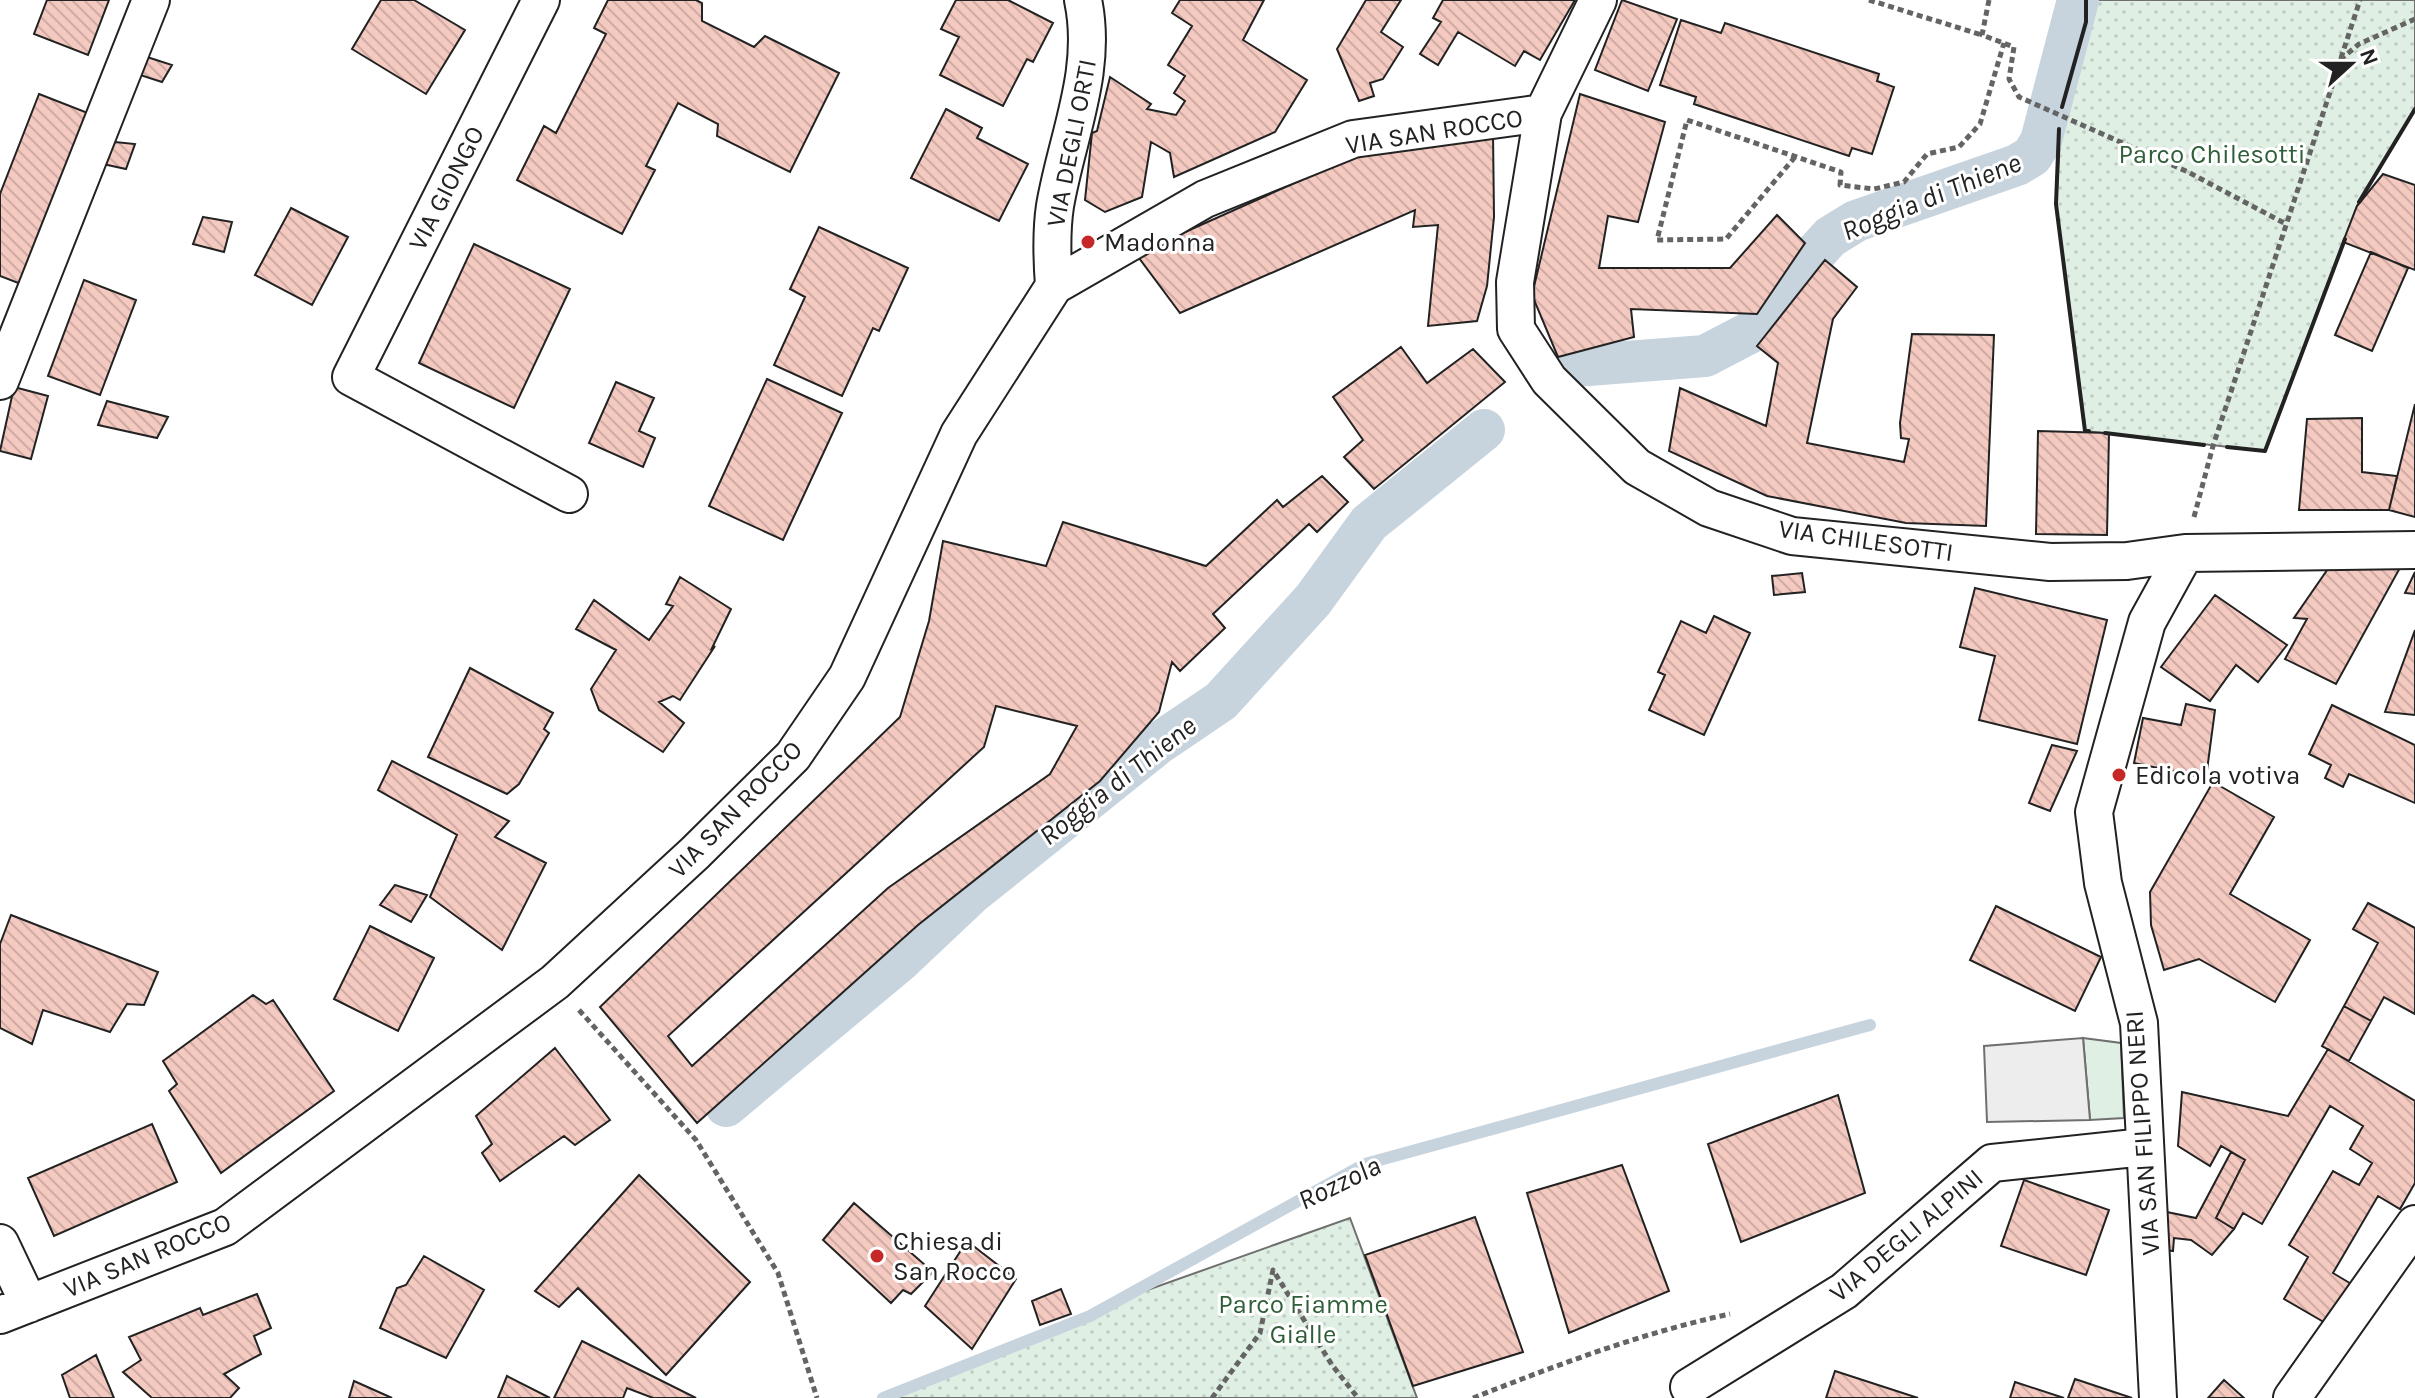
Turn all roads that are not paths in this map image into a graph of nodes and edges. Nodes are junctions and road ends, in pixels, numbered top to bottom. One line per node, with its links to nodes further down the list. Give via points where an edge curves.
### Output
1 (151, 0): 7 (street)
2 (541, 0): 9 (street, VIA GIONGO, via 351,377)
3 (1083, 0): 6 (street, VIA DEGLI ORTI, via 1087,66 1055,207)
4 (1598, 0): 5 (street, VIA CHILESOTTI)
5 (1543, 113): 6 (street, VIA SAN ROCCO, via 1353,139 1205,199); 11 (street, VIA CHILESOTTI, via 1515,282 1516,329 1549,380 1637,467 1709,508 1792,536 2050,562 2127,561)
6 (1054, 286): 15 (street, VIA SAN ROCCO, via 959,434 847,677 793,756 695,853 555,982 225,1227)
7 (13, 308): 8 (street)
8 (0, 381)
9 (569, 494)
10 (2415, 550): 11 (street, VIA CHILESOTTI)
11 (2185, 553): 12 (street, VIA SAN FILIPPO NERI, via 2147,622 2094,812 2103,883 2139,1023)
12 (2144, 1147): 16 (street, VIA DEGLI ALPINI, via 1992,1163 1844,1291); 17 (street, VIA SAN FILIPPO NERI)
13 (2415, 1224): 18 (street)
14 (0, 1243): 15 (street)
15 (15, 1310)
16 (1689, 1387)
17 (2158, 1398)
18 (2292, 1398)

